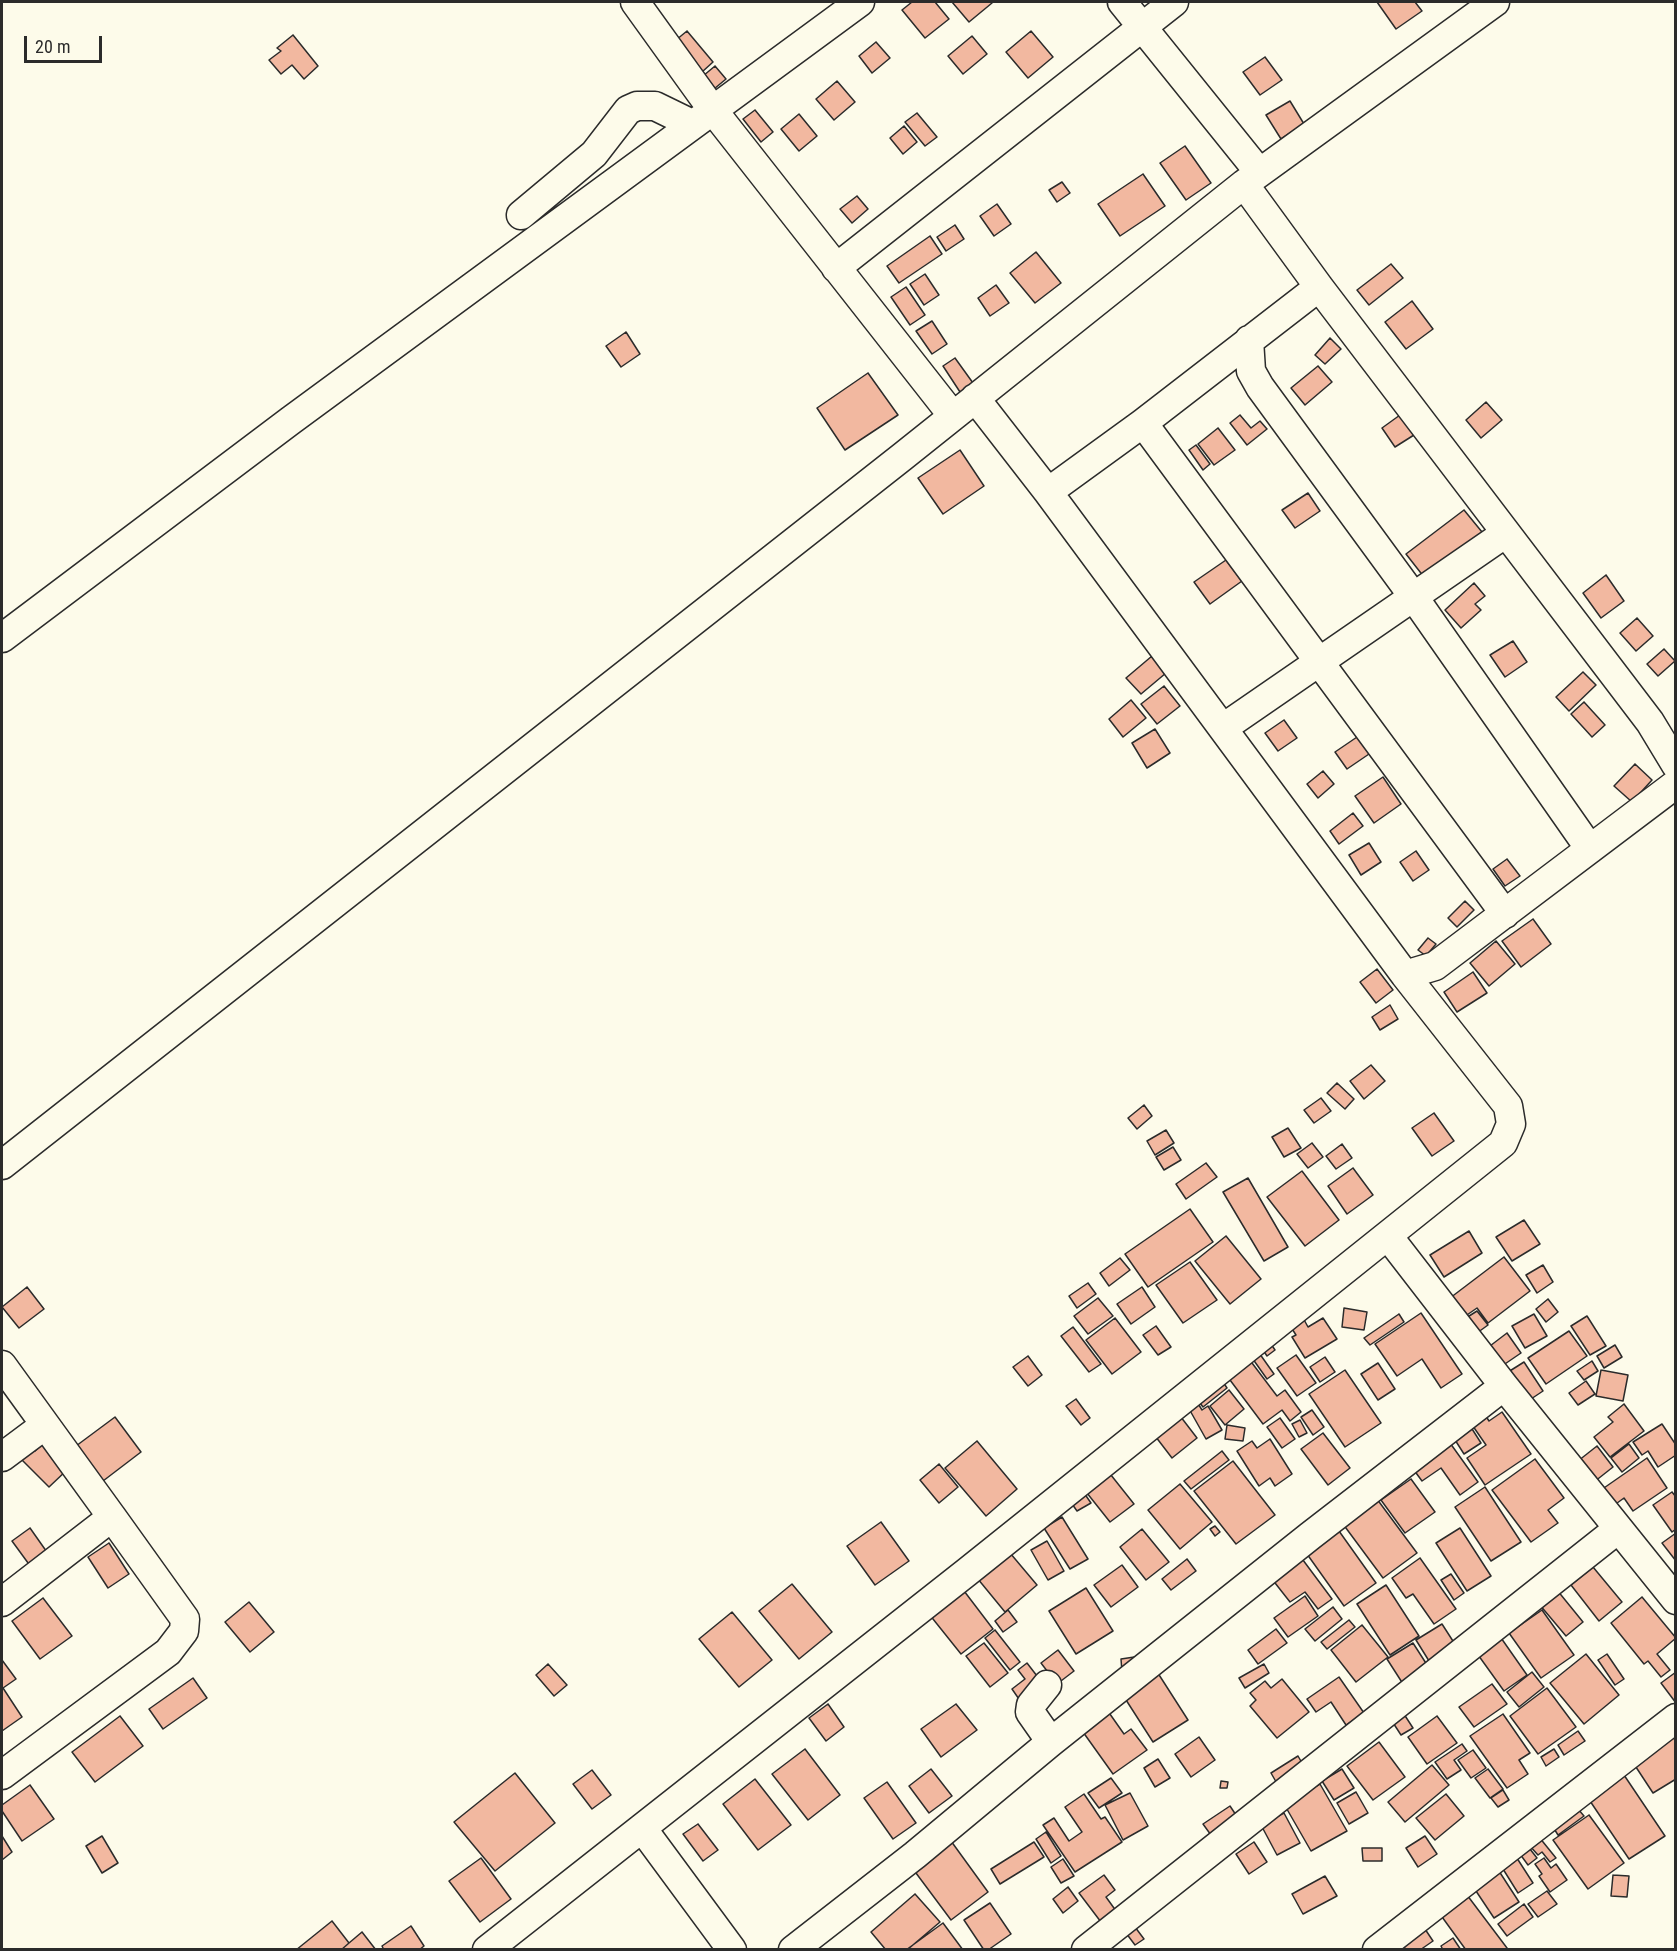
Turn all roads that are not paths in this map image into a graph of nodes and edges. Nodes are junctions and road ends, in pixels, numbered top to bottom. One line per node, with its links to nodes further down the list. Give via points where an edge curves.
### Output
1 (635, 2): 7 (street)
2 (860, 2): 7 (street)
3 (1122, 2): 6 (street)
4 (1174, 2): 6 (street)
5 (1495, 2): 8 (street)
6 (1142, 26): 8 (street); 10 (street)
7 (702, 117): 9 (street, via 637,105 628,110 594,154); 10 (street); 19 (street)
8 (1251, 178): 11 (street); 13 (street)
9 (521, 215)
10 (836, 268): 14 (street)
11 (1319, 287): 12 (street); 17 (street)
12 (1250, 340): 15 (street); 18 (street, via 1251,371 1260,387)
13 (975, 398): 14 (street); 16 (street)
14 (953, 416): 27 (street)
15 (1143, 423): 16 (street); 20 (street)
16 (1048, 492): 21 (street)
17 (1506, 533): 18 (street); 22 (street, via 1650,722)
18 (1413, 596): 20 (street); 24 (street)
19 (2, 638)
20 (1320, 662): 21 (street); 25 (street)
21 (1223, 729): 26 (street)
22 (1676, 765)
23 (1676, 784): 24 (street)
24 (1590, 849): 25 (street)
25 (1505, 914): 26 (street, via 1435,966)
26 (1405, 975): 28 (street, via 1508,1106 1511,1125 1503,1143)
27 (2, 1164)
28 (1388, 1236): 30 (street); 41 (street)
29 (2, 1365): 31 (street)
30 (1504, 1386): 34 (street); 39 (street)
31 (45, 1425): 32 (street); 33 (street)
32 (2, 1457)
33 (112, 1517): 36 (street); 40 (street, via 185,1619 184,1631 168,1652)
34 (1618, 1529): 35 (street); 45 (street)
35 (1676, 1600)
36 (2, 1602)
37 (1047, 1685): 39 (street, via 1030,1712)
38 (1676, 1718): 46 (street)
39 (1051, 1742): 44 (street)
40 (2, 1775)
41 (642, 1828): 42 (street); 43 (street)
42 (486, 1950)
43 (732, 1950)
44 (793, 1950)
45 (1086, 1950)
46 (1377, 1950)

